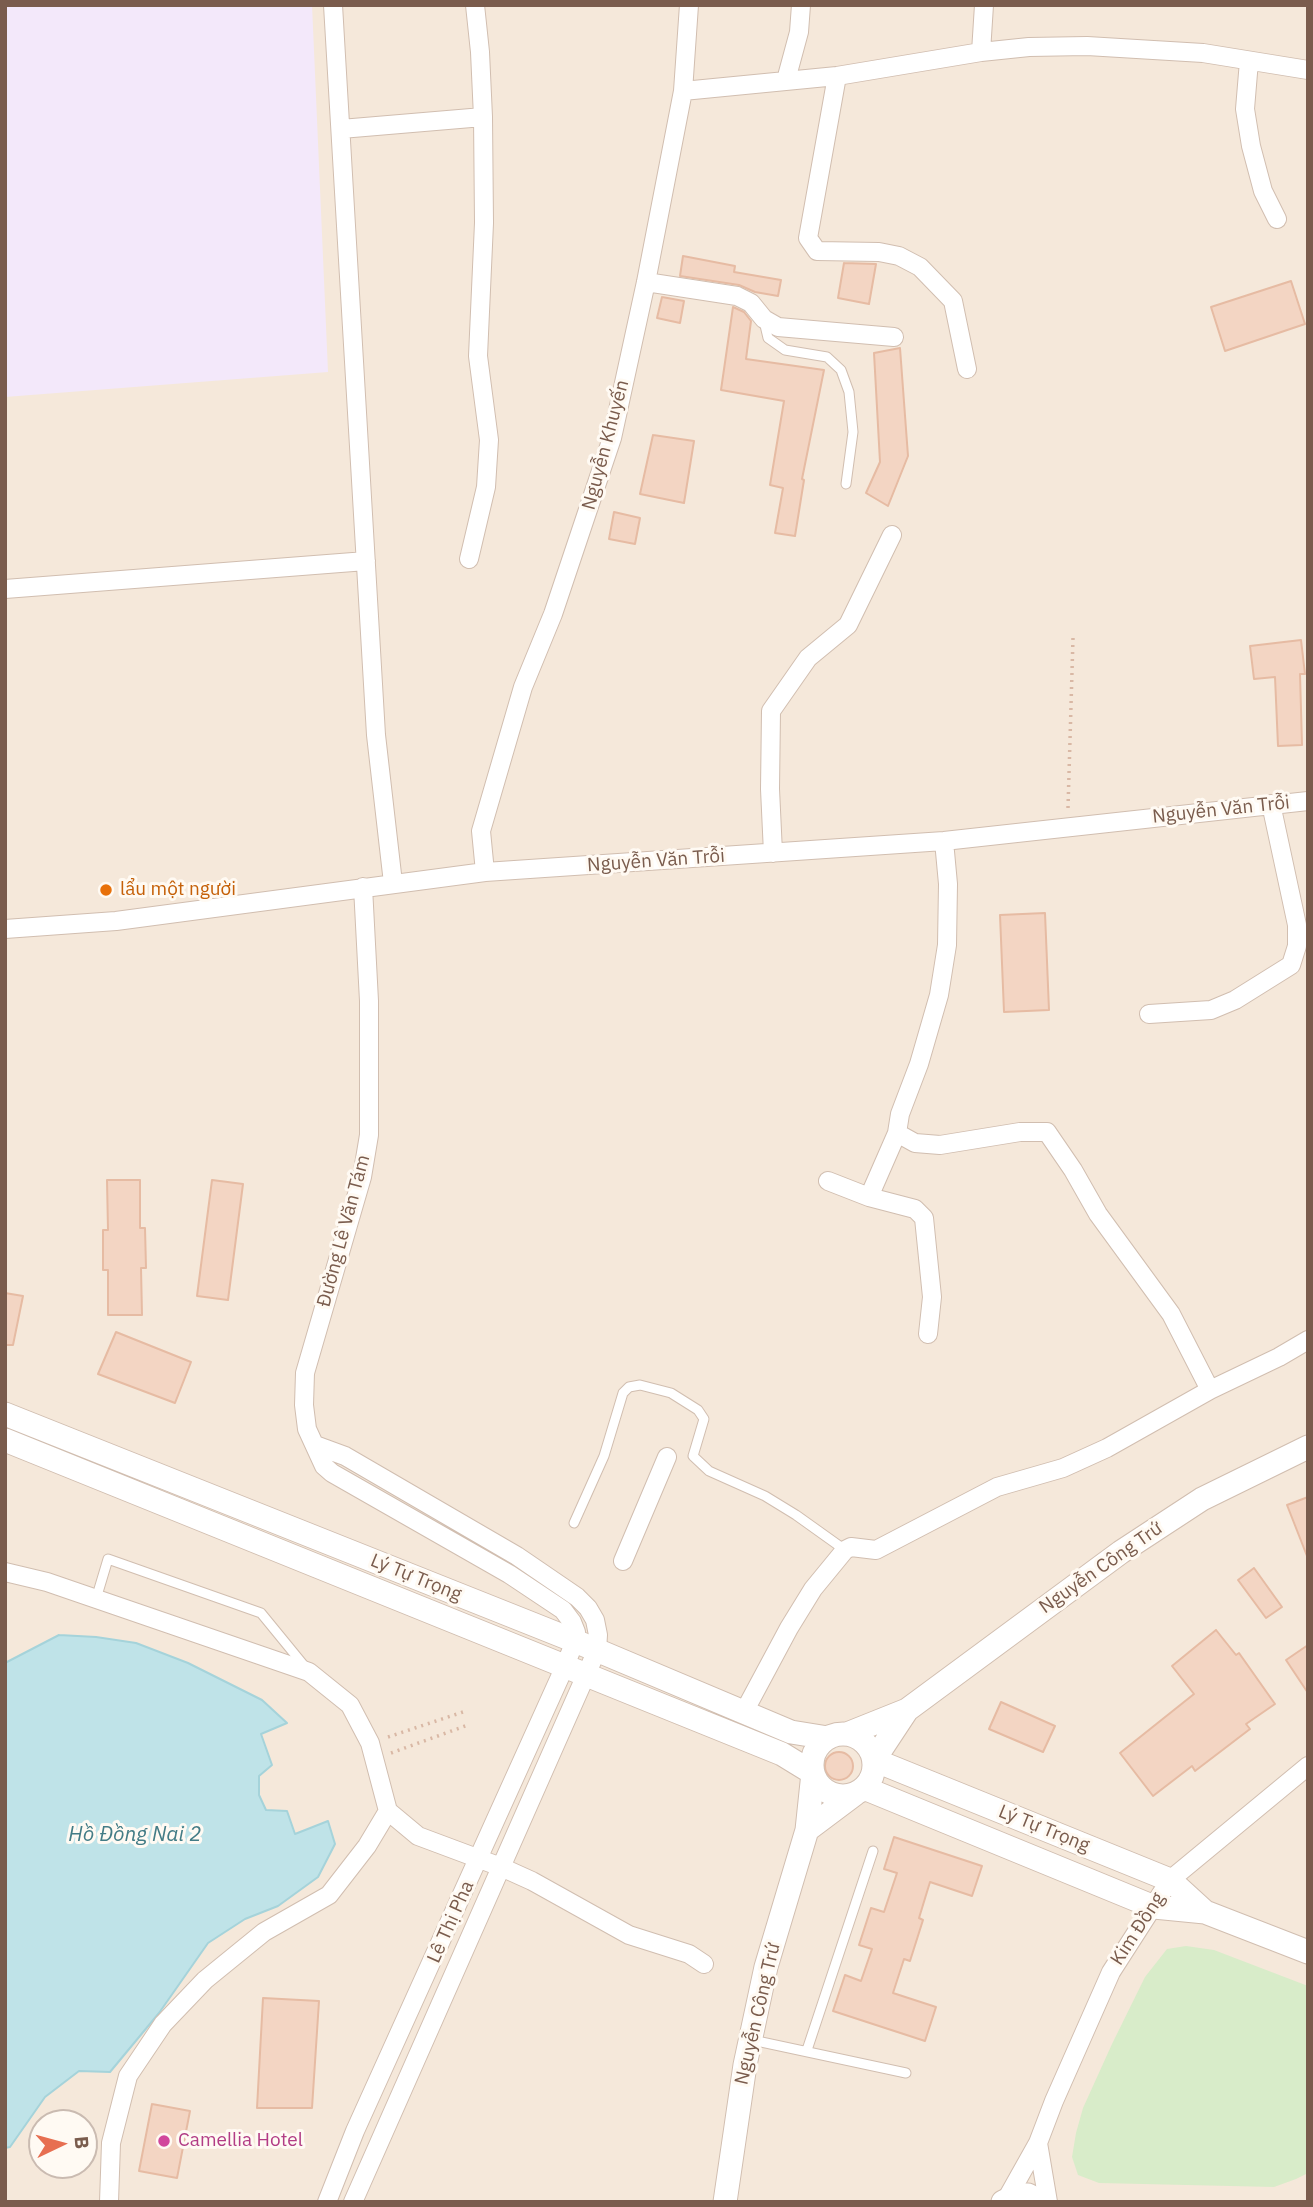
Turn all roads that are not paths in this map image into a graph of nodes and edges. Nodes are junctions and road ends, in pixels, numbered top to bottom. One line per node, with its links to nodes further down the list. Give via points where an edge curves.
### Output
1 (333, 5): 13 (street)
2 (475, 5): 12 (street)
3 (689, 5): 11 (street, Nguyễn Khuyến)
4 (802, 5): 10 (street)
5 (984, 5): 6 (street)
6 (981, 52): 7 (street, via 1087,46 1203,53); 9 (street)
7 (1249, 61): 8 (street); 14 (street, via 1245,109 1251,146 1263,191)
8 (1308, 70)
9 (837, 76): 10 (street); 18 (street, via 808,239 817,251 879,252 920,267 953,301)
10 (786, 80): 11 (street)
11 (683, 91): 15 (street, Nguyễn Khuyến)
12 (483, 117): 13 (street); 21 (street, via 478,356 489,440 486,487)
13 (341, 129): 22 (street)
14 (1277, 219)
15 (646, 282): 16 (street, via 737,296 751,303); 28 (street, Nguyễn Khuyến, via 612,438 553,614 523,687 481,831)
16 (764, 319): 17 (street, via 778,327); 19 (lane, via 768,338 776,344 827,356 841,370 849,391 853,432)
17 (894, 337)
18 (967, 369)
19 (846, 484)
20 (892, 535): 27 (street, via 848,625 807,657 771,711)
21 (469, 559)
22 (366, 561): 23 (street); 29 (street, via 376,735)
23 (5, 589)
24 (1308, 801): 25 (street, Nguyễn Văn Trỗi)
25 (1271, 804): 26 (street, Nguyễn Văn Trỗi); 32 (street, via 1297,925 1291,965 1210,1010)
26 (944, 841): 27 (street, Nguyễn Văn Trỗi); 33 (street, via 947,945 939,995)
27 (773, 853): 28 (street, Nguyễn Văn Trỗi)
28 (485, 872): 29 (street, Nguyễn Văn Trỗi)
29 (393, 883): 30 (street, Nguyễn Văn Trỗi)
30 (363, 887): 31 (street, Nguyễn Văn Trỗi, via 117,920); 41 (street, Đường Lê Văn Tám, via 369,1135 362,1177 305,1373 307,1429)
31 (5, 929)
32 (1149, 1014)
33 (897, 1133): 35 (street); 38 (street, via 915,1143 940,1145 1047,1132 1098,1214 1171,1314)
34 (828, 1181): 35 (street)
35 (869, 1197): 36 (street, via 915,1209 924,1218 932,1297)
36 (928, 1334)
37 (1308, 1340): 38 (street)
38 (1210, 1390): 45 (street, via 1107,1448 997,1487 876,1550)
39 (5, 1414): 49 (street, Lý Tự Trọng)
40 (5, 1440): 51 (street, Lý Tự Trọng)
41 (315, 1445): 49 (street, Đường Lê Văn Tám, via 332,1473 563,1610 576,1632); 50 (street, via 439,1510 578,1597 596,1620)
42 (1308, 1447): 54 (street, Nguyễn Công Trứ, via 1202,1499 1121,1552)
43 (667, 1457): 46 (street)
44 (574, 1523): 45 (lane, via 604,1456 623,1393 640,1385 671,1393 698,1410 704,1419 693,1456 709,1471 775,1502)
45 (845, 1549): 55 (street, via 813,1589)
46 (623, 1561)
47 (5, 1572): 48 (street)
48 (96, 1599): 52 (street); 52 (lane, via 108,1559 261,1613)
49 (575, 1641): 50 (street, Lý Tự Trọng); 51 (street, Lê Thị Pha)
50 (597, 1650): 53 (street); 55 (street, Lý Tự Trọng)
51 (565, 1666): 53 (street, Lý Tự Trọng); 64 (street, Lê Thị Pha)
52 (309, 1672): 61 (street, via 350,1704 372,1751)
53 (586, 1675): 59 (street, Lý Tự Trọng, via 782,1754); 65 (street)
54 (907, 1710): 56 (street, Nguyễn Công Trứ); 57 (street, Nguyễn Công Trứ)
55 (744, 1712): 56 (street, Lý Tự Trọng, via 791,1732)
56 (837, 1736): 57 (street, via 865,1742); 59 (street, via 815,1753)
57 (874, 1760): 60 (street, via 871,1780); 66 (street, Lý Tự Trọng)
58 (1308, 1766): 66 (street, Kim Đồng)
59 (813, 1773): 60 (street, via 834,1795 845,1797); 62 (street, Nguyễn Công Trứ)
60 (860, 1791): 62 (street); 67 (street, Lý Tự Trọng)
61 (388, 1811): 64 (street, via 418,1836); 76 (street, via 329,1895 264,1932 205,1980 163,2024 128,2076 111,2143)
62 (807, 1830): 71 (street, Nguyễn Công Trứ, via 766,1967)
63 (873, 1851): 72 (lane)
64 (478, 1860): 65 (street); 77 (street, Lê Thị Pha)
65 (501, 1867): 70 (street, via 629,1935 689,1954); 78 (street)
66 (1170, 1880): 67 (street, Kim Đồng); 68 (street, Lý Tự Trọng)
67 (1154, 1907): 68 (street, Lý Tự Trọng); 74 (street, Kim Đồng, via 1111,1972)
68 (1205, 1912): 69 (street, Lý Tự Trọng)
69 (1308, 1952)
70 (704, 1964)
71 (750, 2039): 72 (lane); 79 (street, Nguyễn Công Trứ)
72 (807, 2050): 73 (lane)
73 (906, 2073)
74 (1038, 2143): 75 (street, Kim Đồng); 80 (street)
75 (1004, 2201): 80 (street, via 1028,2195)
76 (109, 2202)
77 (327, 2202)
78 (353, 2202)
79 (725, 2202)
80 (1045, 2202)

